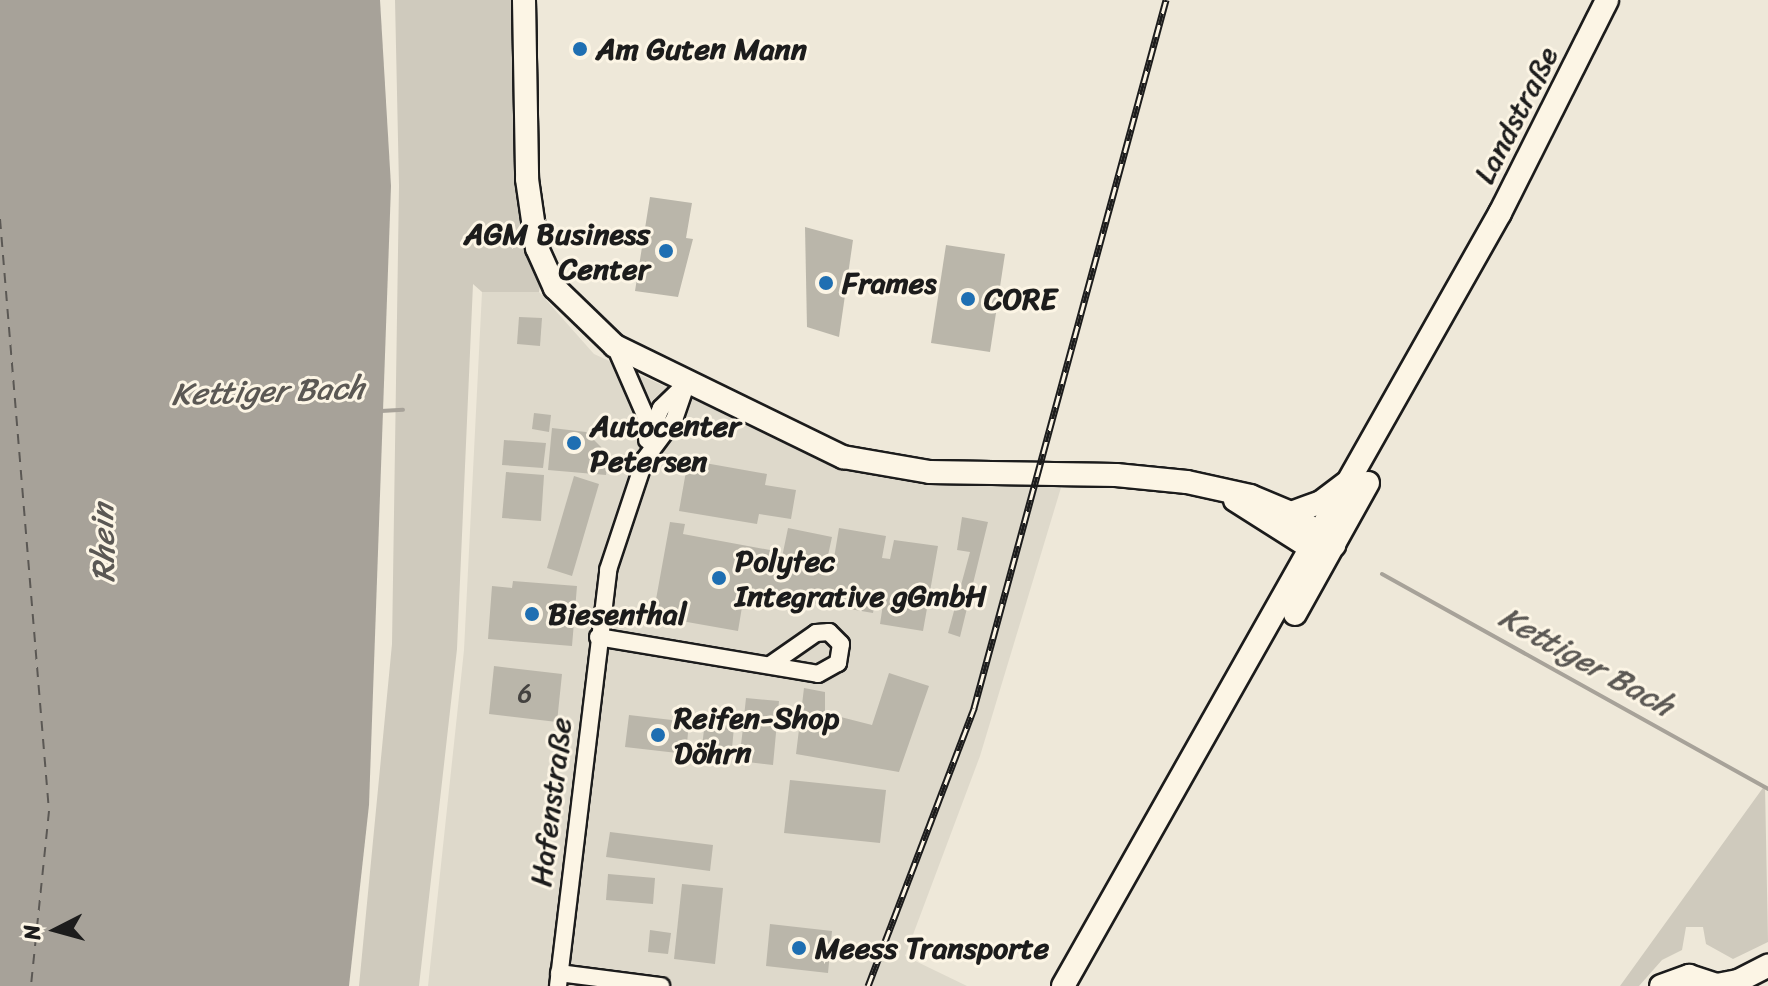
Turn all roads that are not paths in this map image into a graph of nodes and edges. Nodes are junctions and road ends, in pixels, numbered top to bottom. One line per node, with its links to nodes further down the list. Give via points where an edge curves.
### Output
1 (524, 0): 4 (street, via 527,179 537,248 555,288)
2 (1607, 0): 3 (street, Landstraße)
3 (1500, 213): 8 (street); 11 (street, via 1459,308)
4 (615, 346): 5 (street); 6 (street, Hafenstraße, via 648,422)
5 (686, 385): 6 (street, Hafenstraße, via 661,408); 7 (street, Hafenstraße, via 674,420); 9 (street, via 809,444 879,467 1148,477)
6 (647, 440): 7 (street, Hafenstraße)
7 (645, 459): 12 (street, Hafenstraße, via 619,526)
8 (1355, 476): 10 (street, via 1321,502); 11 (street)
9 (1221, 491): 10 (street); 11 (street)
10 (1291, 513): 11 (street)
11 (1324, 547): 19 (street); 20 (street)
12 (598, 637): 13 (street); 16 (street, Hafenstraße)
13 (770, 665)
14 (1768, 966): 17 (street)
15 (1768, 979): 22 (street)
16 (558, 980): 18 (street, Hafenstraße)
17 (1718, 985): 21 (street, via 1689,976)
18 (661, 986)
19 (1063, 986)
20 (1080, 986)
21 (1661, 986)
22 (1759, 986)

